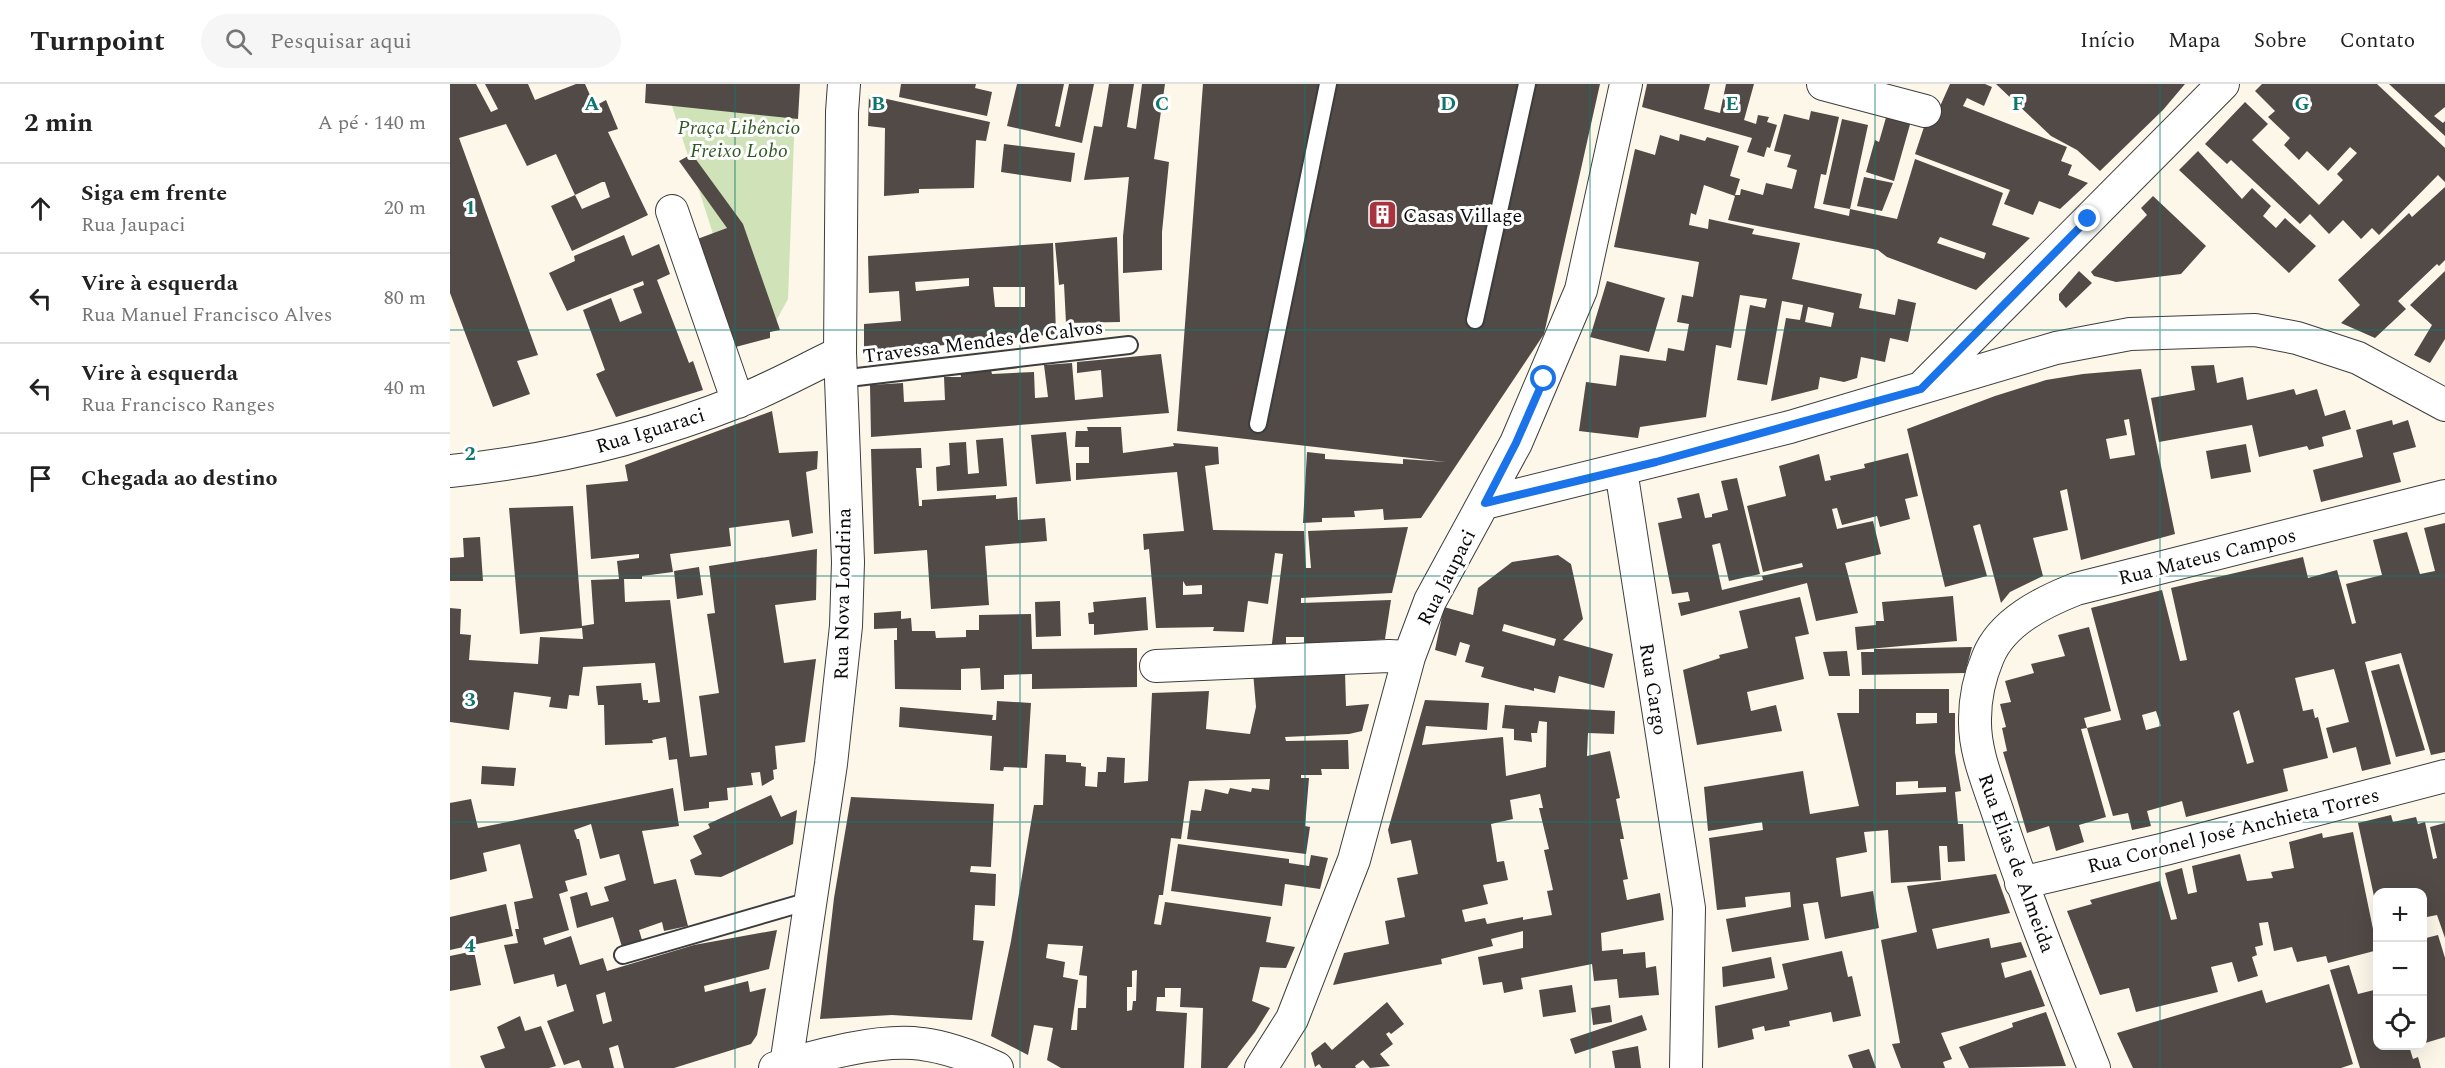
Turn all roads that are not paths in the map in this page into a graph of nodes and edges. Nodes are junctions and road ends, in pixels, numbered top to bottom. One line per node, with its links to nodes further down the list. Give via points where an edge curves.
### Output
1 (844, 84): 11 (street, Rua Nova Londrina)
2 (1328, 84): 15 (lane)
3 (1527, 84): 9 (lane)
4 (1626, 84): 19 (street, Rua Jaupaci, via 1610,198 1581,290 1516,443)
5 (1823, 84): 7 (street)
6 (2223, 84): 12 (street)
7 (1925, 111)
8 (672, 211): 13 (street)
9 (1475, 320)
10 (1129, 345): 11 (lane, Travessa Mendes de Calvos)
11 (840, 366): 13 (street, Rua Iguaraci); 25 (street, Rua Nova Londrina, via 848,562 846,626 831,764)
12 (1921, 389): 14 (street, via 2056,348 2130,334 2255,330 2296,338 2358,358); 16 (street)
13 (738, 402): 17 (street, Rua Iguaraci, via 586,450)
14 (2445, 405)
15 (1258, 424)
16 (1621, 470): 19 (street); 30 (street, Rua Cargo, via 1689,908)
17 (450, 471)
18 (2445, 496): 20 (street, Rua Mateus Campos, via 2076,589 2055,597 2016,622 2000,635)
19 (1485, 503): 21 (street, Rua Jaupaci, via 1430,601)
20 (1990, 653): 24 (street, Rua Elias de Almeida, via 1974,719 1978,754)
21 (1409, 657): 22 (street); 29 (street, Rua Jaupaci, via 1354,860 1292,1019)
22 (1156, 666)
23 (2445, 776): 24 (street, Rua Coronel José Anchieta Torres)
24 (2021, 884): 31 (street, Rua Elias de Almeida)
25 (809, 902): 26 (lane); 27 (street, Rua Nova Londrina)
26 (623, 955)
27 (781, 1066): 28 (street, via 890,1043 919,1043)
28 (997, 1068)
29 (1261, 1068)
30 (1686, 1068)
31 (2094, 1068)

